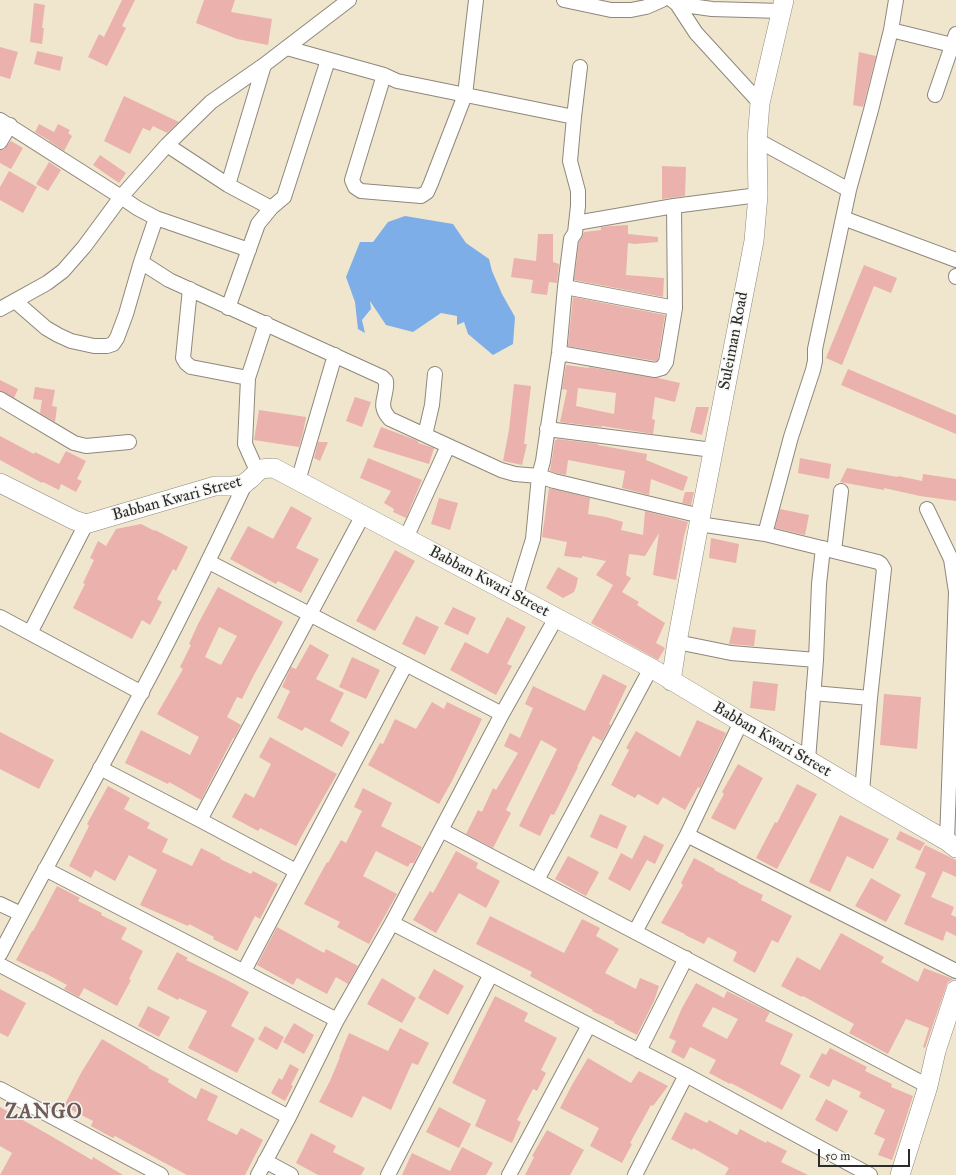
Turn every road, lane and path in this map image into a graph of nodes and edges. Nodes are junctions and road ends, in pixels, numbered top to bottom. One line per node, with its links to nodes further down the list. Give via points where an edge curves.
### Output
1 (349, 0): 11 (street)
2 (476, 0): 16 (street)
3 (564, 0): 4 (street, via 611,10 631,10)
4 (662, 0)
5 (896, 0): 9 (street)
6 (675, 2): 7 (street); 18 (street, via 696,33)
7 (713, 5): 8 (street)
8 (783, 5): 18 (street, Suleiman Road)
9 (890, 30): 10 (street); 25 (street)
10 (955, 42): 17 (street)
11 (287, 48): 12 (street); 13 (street)
12 (328, 60): 15 (street); 29 (street, via 284,197)
13 (264, 65): 23 (street, via 211,102); 24 (street)
14 (580, 67): 19 (street)
15 (384, 75): 16 (street, via 397,81); 16 (street, via 352,180 355,187 361,191 421,196 427,192)
16 (465, 95): 19 (street)
17 (935, 95)
18 (760, 103): 21 (street, Suleiman Road)
19 (574, 117): 32 (street, via 570,162 578,191)
20 (5, 122): 22 (street); 27 (street)
21 (757, 140): 25 (street); 26 (street, Suleiman Road)
22 (0, 142)
23 (167, 145): 24 (street); 27 (street)
24 (228, 185): 29 (street)
25 (849, 190): 31 (street)
26 (758, 195): 28 (street); 52 (street, Suleiman Road, via 754,241)
27 (121, 197): 30 (street); 38 (street, via 63,271)
28 (674, 206): 32 (street); 40 (street)
29 (271, 208): 33 (street, via 258,224)
30 (156, 218): 33 (street); 35 (street)
31 (843, 218): 34 (street); 62 (street, via 815,348 815,361)
32 (576, 223): 36 (street)
33 (248, 250): 39 (street)
34 (956, 260)
35 (141, 262): 37 (street); 38 (street, via 117,338 113,344 107,346 71,341 58,335)
36 (565, 287): 40 (street); 43 (street)
37 (190, 290): 39 (street); 46 (street, via 183,358 186,363 191,367)
38 (15, 301): 41 (street)
39 (228, 308): 42 (street)
40 (675, 308): 43 (street, via 666,362 662,368 655,370)
41 (0, 309)
42 (266, 323): 44 (street); 46 (street)
43 (559, 353): 48 (street)
44 (335, 355): 49 (street, via 382,377 387,385 382,407 385,413 390,419); 55 (street)
45 (436, 374): 49 (street)
46 (248, 378): 54 (street, via 245,444)
47 (0, 399): 50 (street, via 74,443 86,446)
48 (547, 429): 52 (street); 53 (street)
49 (425, 434): 51 (street)
50 (129, 442)
51 (448, 446): 53 (street, via 501,470); 63 (street)
52 (713, 450): 60 (street, Suleiman Road)
53 (539, 476): 60 (street); 67 (street, via 533,539)
54 (251, 477): 55 (street, Babban Kwari Street, via 264,468 274,468); 61 (street, Babban Kwari Street, via 230,486 215,486); 66 (street)
55 (298, 481): 59 (street, Babban Kwari Street)
56 (0, 483): 61 (street)
57 (841, 491): 64 (street)
58 (927, 508): 65 (street)
59 (363, 515): 63 (street, Babban Kwari Street); 68 (street)
60 (700, 520): 62 (street); 72 (street, Suleiman Road)
61 (86, 524): 71 (street)
62 (765, 534): 64 (street)
63 (406, 538): 67 (street, Babban Kwari Street)
64 (828, 550): 73 (street, via 819,584); 79 (street, via 878,562 884,569)
65 (954, 559): 80 (street)
66 (209, 562): 68 (street); 77 (street)
67 (515, 597): 70 (street, Babban Kwari Street)
68 (309, 614): 74 (street); 87 (street)
69 (0, 617): 71 (street)
70 (556, 618): 75 (street, Babban Kwari Street); 81 (street)
71 (30, 633): 77 (street)
72 (677, 642): 73 (street, via 731,653); 76 (street, Suleiman Road)
73 (816, 660): 78 (street)
74 (406, 664): 81 (street); 92 (street)
75 (651, 668): 76 (street, Babban Kwari Street); 93 (street)
76 (671, 681): 82 (street, Babban Kwari Street)
77 (142, 692): 85 (street)
78 (813, 693): 79 (street); 84 (street)
79 (870, 698): 86 (street)
80 (954, 705): 83 (street)
81 (502, 714): 88 (street)
82 (741, 722): 84 (street, Babban Kwari Street); 89 (street)
83 (953, 759): 90 (street)
84 (808, 760): 86 (street, Babban Kwari Street)
85 (100, 768): 87 (street); 91 (street)
86 (862, 792): 90 (street, Babban Kwari Street)
87 (200, 820): 92 (street)
88 (441, 830): 93 (street); 96 (street)
89 (687, 835): 97 (street); 102 (street)
90 (951, 844)
91 (45, 868): 95 (street); 101 (street)
92 (296, 871): 101 (street)
93 (537, 880): 97 (street)
94 (0, 904): 95 (street)
95 (21, 914): 98 (street)
96 (392, 923): 103 (street); 105 (street)
97 (635, 932): 99 (street)
98 (0, 954)
99 (686, 958): 107 (street); 109 (street)
100 (0, 965): 111 (street)
101 (244, 971): 105 (street)
102 (956, 971)
103 (491, 974): 106 (street); 116 (street)
104 (955, 997): 109 (street, via 936,1051)
105 (337, 1020): 111 (street)
106 (589, 1025): 107 (street); 117 (street)
107 (639, 1051): 108 (street)
108 (686, 1075): 118 (street); 119 (street)
109 (928, 1086): 120 (street)
110 (0, 1089): 113 (street)
111 (289, 1117): 112 (street)
112 (266, 1161): 114 (street); 115 (street)
113 (161, 1175)
114 (258, 1175)
115 (291, 1175)
116 (388, 1175)
117 (509, 1175)
118 (636, 1175)
119 (870, 1175)
120 (900, 1175)

